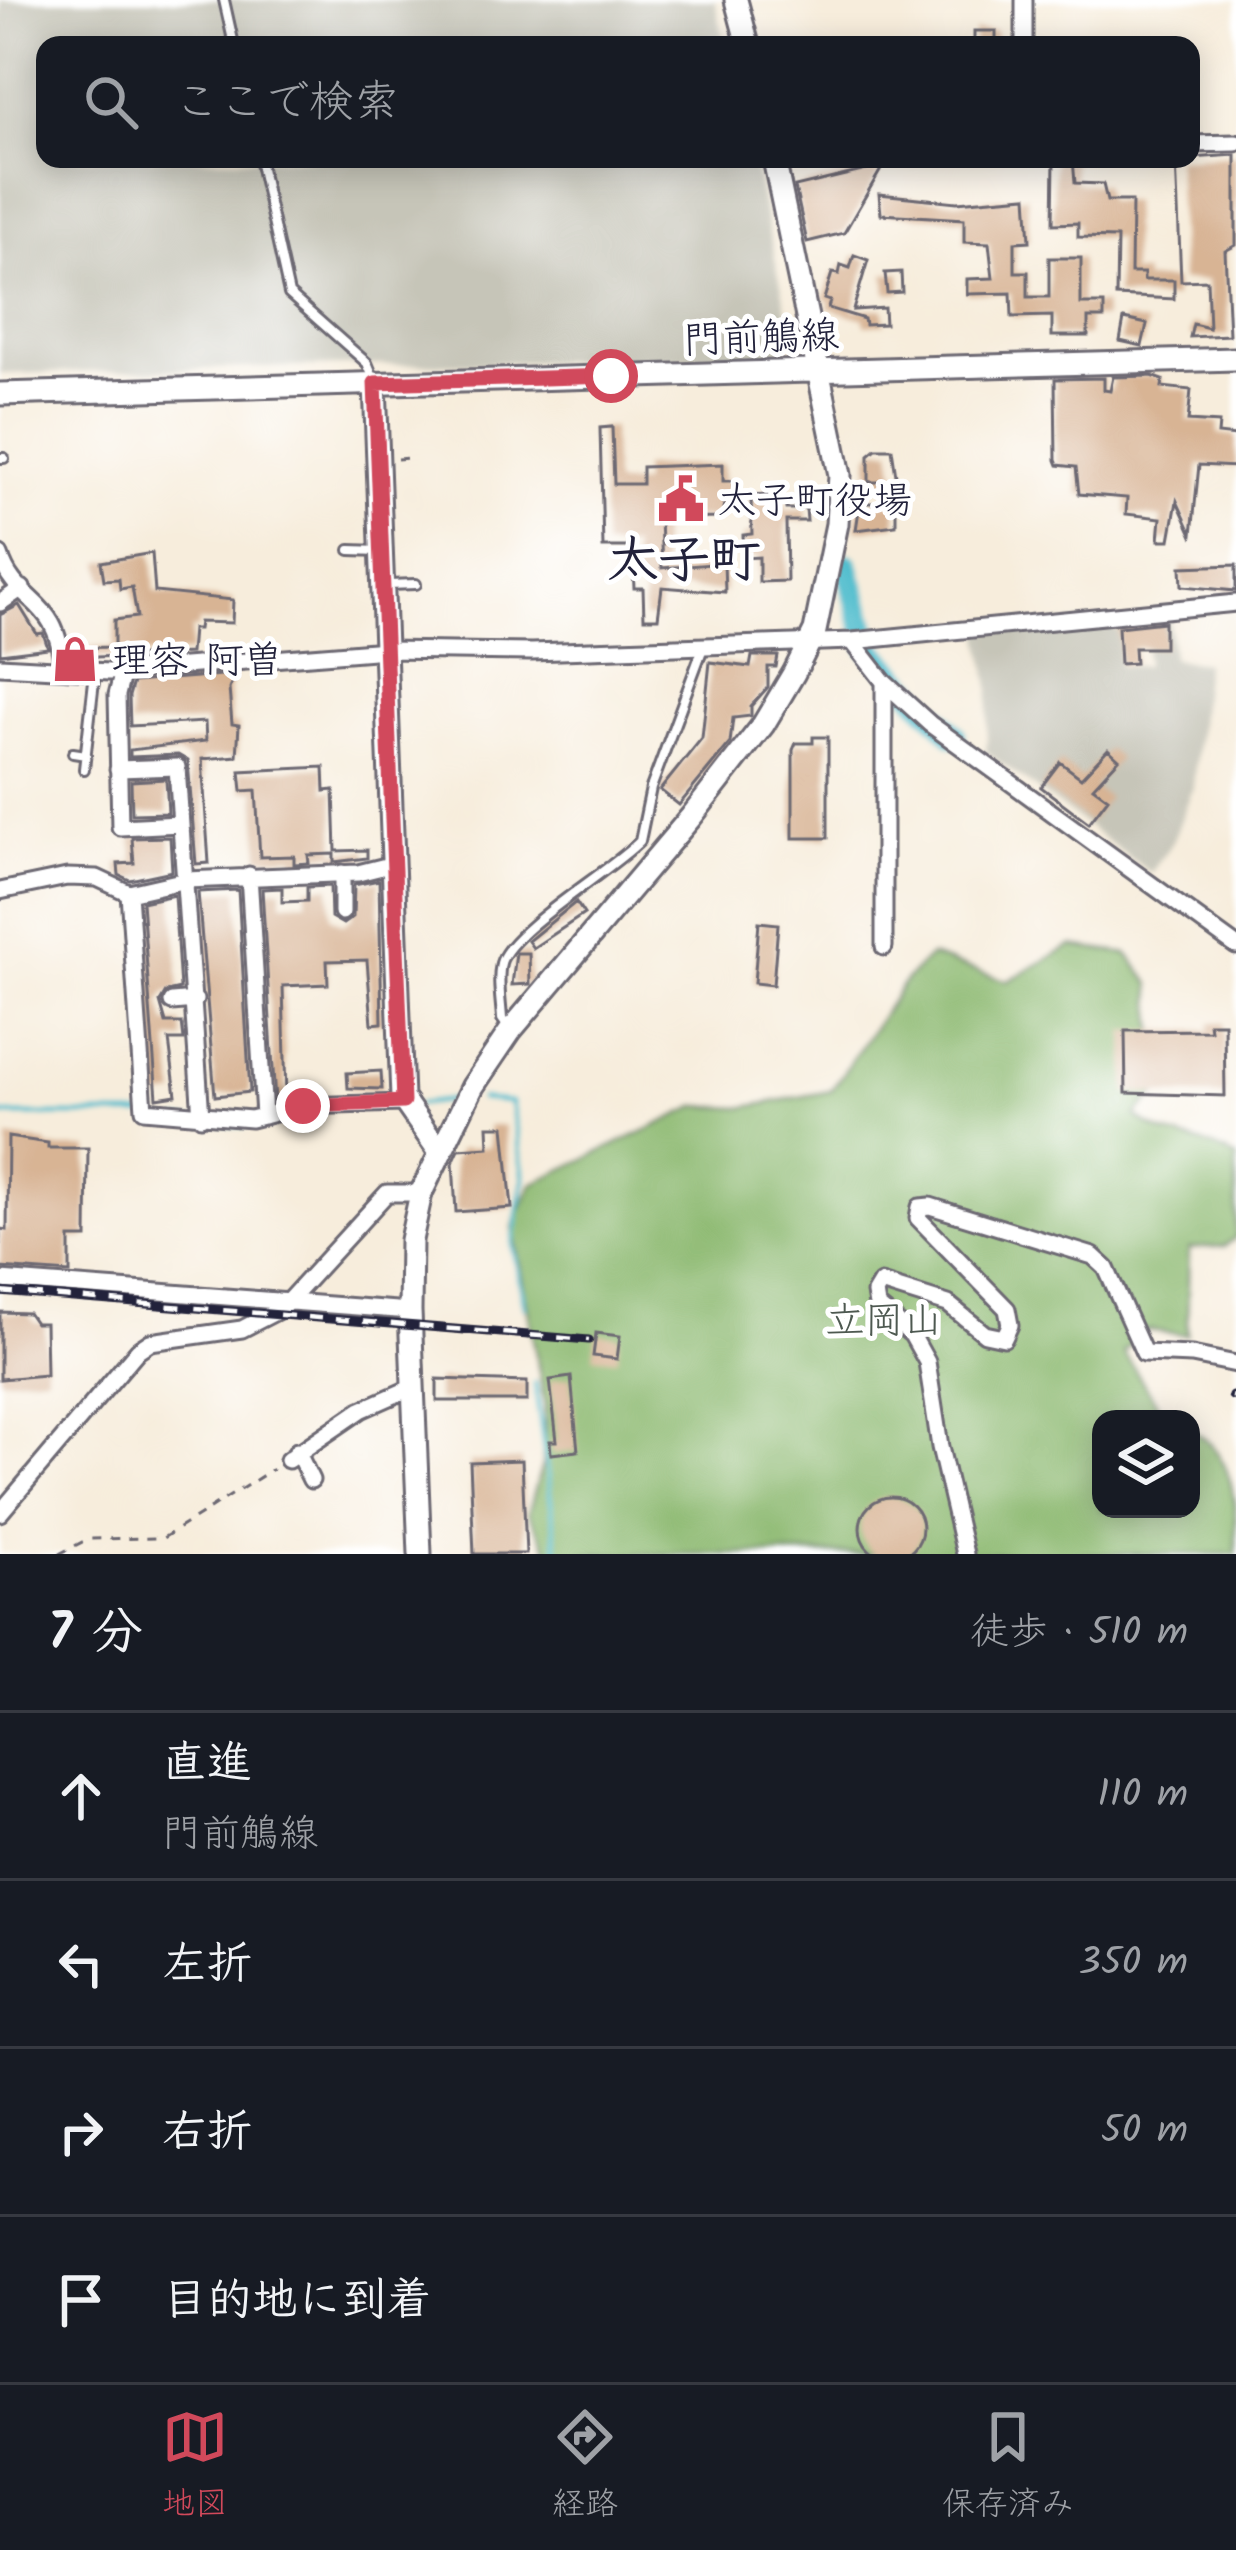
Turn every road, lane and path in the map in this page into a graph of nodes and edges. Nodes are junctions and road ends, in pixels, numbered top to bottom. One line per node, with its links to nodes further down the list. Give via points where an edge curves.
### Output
1 (224, 0): 4 (lane)
2 (736, 0): 5 (street)
3 (1024, 0): 6 (street)
4 (232, 36)
5 (746, 36)
6 (1024, 36)
7 (1236, 143): 8 (street)
8 (1200, 144)
9 (261, 168): 13 (lane, via 289,294 367,363)
10 (775, 168): 12 (street)
11 (1236, 359): 12 (street, 門前鵤線)
12 (819, 370): 13 (street, 門前鵤線); 26 (street, via 840,475)
13 (375, 383): 14 (street, 門前鵤線); 18 (street)
14 (0, 394)
15 (410, 458): 16 (path)
16 (389, 459)
17 (350, 550): 18 (lane)
18 (382, 551): 21 (street)
19 (0, 555): 22 (street)
20 (416, 584): 21 (lane)
21 (383, 585): 28 (street)
22 (22, 588): 23 (street); 30 (street, via 56,624)
23 (0, 603)
24 (1236, 603): 25 (street)
25 (862, 640): 26 (street); 33 (street)
26 (810, 641): 27 (street); 50 (street, via 763,724)
27 (704, 644): 28 (street); 50 (lane, via 640,841 518,935 502,960 502,1019)
28 (386, 650): 32 (street); 39 (street)
29 (0, 666): 30 (street)
30 (62, 669): 31 (street)
31 (95, 671): 32 (street); 35 (lane)
32 (123, 671): 37 (street)
33 (884, 682): 46 (street, via 994,774); 47 (street)
34 (73, 753): 35 (lane)
35 (86, 755): 36 (lane)
36 (85, 769)
37 (118, 769): 38 (street, via 177,767); 38 (street, via 120,827)
38 (180, 824): 42 (street)
39 (394, 864): 40 (street); 51 (street)
40 (342, 873): 41 (street); 45 (street)
41 (249, 875): 42 (street); 52 (street)
42 (186, 880): 44 (street); 48 (street)
43 (0, 891): 44 (street, via 67,877 97,878)
44 (129, 893): 53 (street, via 144,1110)
45 (342, 911)
46 (1236, 946)
47 (884, 947)
48 (195, 1000): 49 (street); 53 (street)
49 (172, 1002)
50 (512, 1030): 54 (street)
51 (403, 1102): 52 (street, via 303,1106); 54 (street)
52 (264, 1116): 53 (street)
53 (201, 1118)
54 (439, 1151): 55 (street)
55 (421, 1193): 57 (street, via 387,1193); 58 (street)
56 (0, 1280): 57 (street)
57 (287, 1304): 58 (street); 63 (street, via 242,1329 138,1350)
58 (410, 1311): 60 (street)
59 (1236, 1364): 66 (street, via 1144,1353 1093,1256 920,1208 918,1218 1007,1309 1010,1325 1004,1338 985,1334 948,1304 881,1283 875,1293 877,1306 912,1335 927,1362)
60 (415, 1387): 61 (street); 65 (street)
61 (292, 1455): 62 (street); 64 (path, via 163,1538 88,1539)
62 (311, 1480)
63 (0, 1513)
64 (58, 1554)
65 (420, 1554)
66 (965, 1554)

